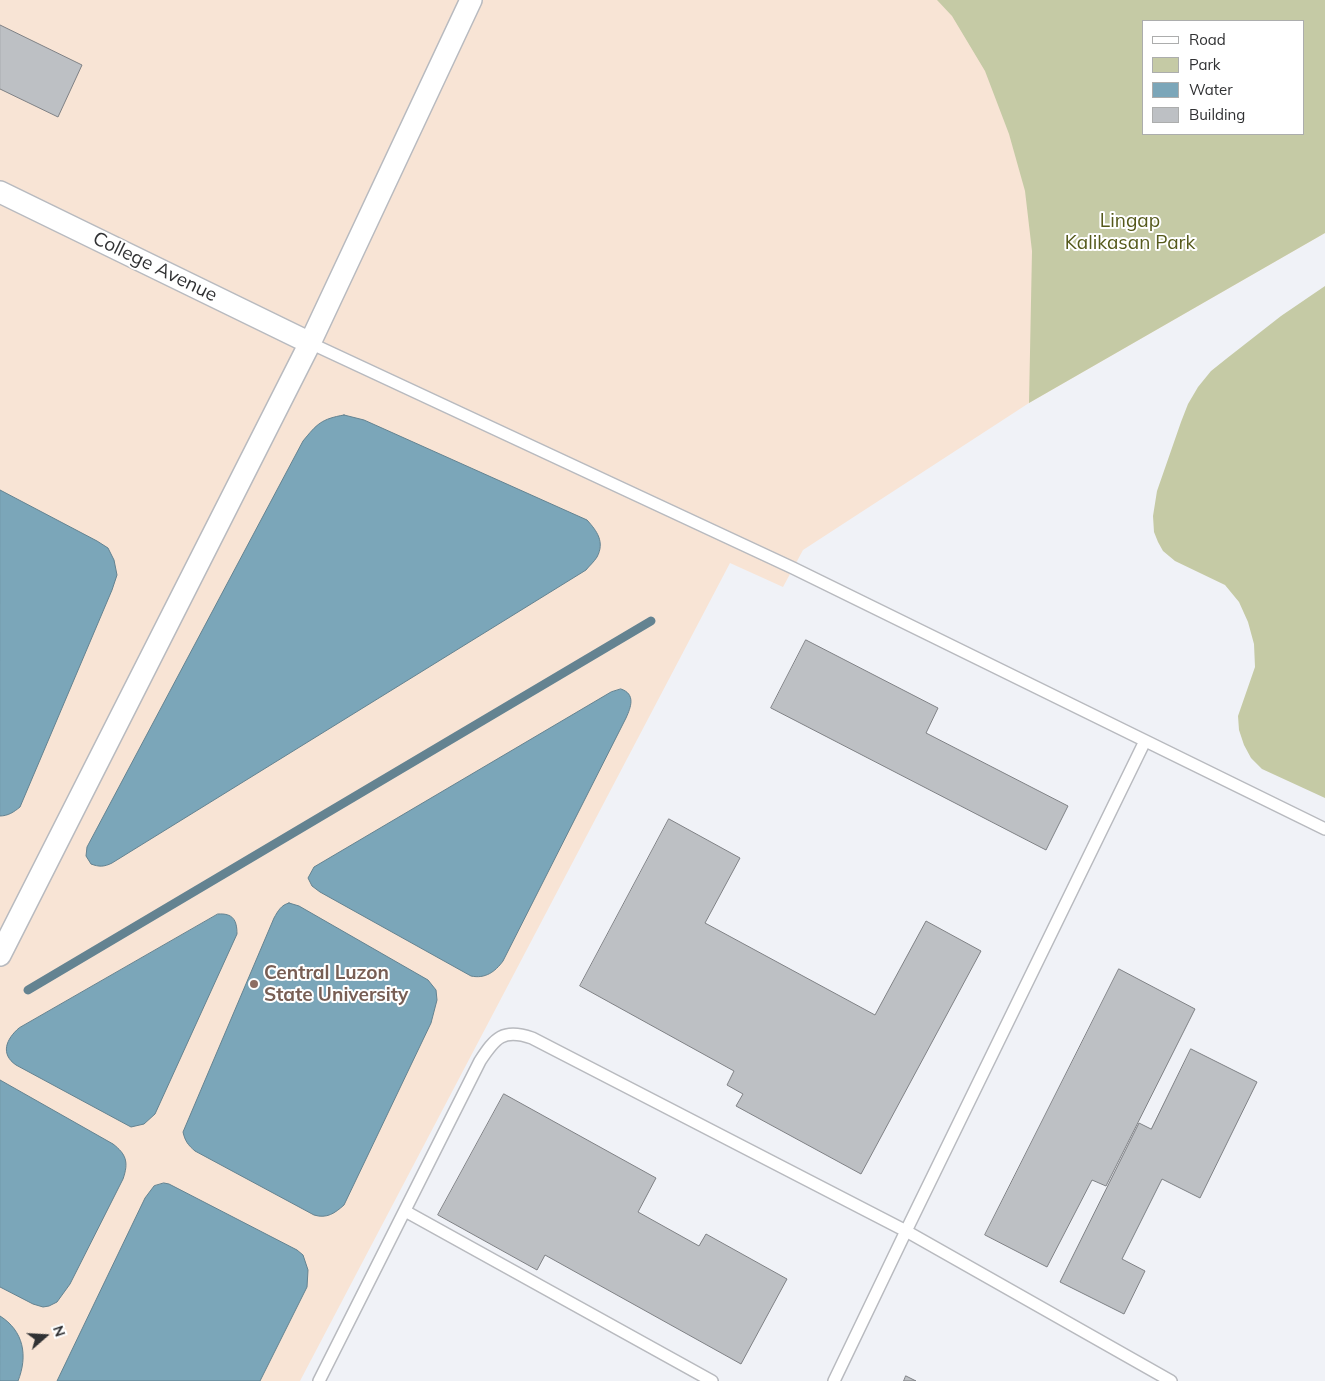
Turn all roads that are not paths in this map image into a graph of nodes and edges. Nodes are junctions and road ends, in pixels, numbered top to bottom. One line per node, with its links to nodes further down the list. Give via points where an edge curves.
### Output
1 (471, 0): 3 (street)
2 (0, 192): 3 (street, College Avenue)
3 (310, 343): 4 (lane, via 784,564); 6 (street)
4 (1145, 741): 5 (lane); 8 (lane)
5 (1325, 829)
6 (0, 954)
7 (405, 1211): 8 (lane, via 491,1043 499,1037 522,1035); 9 (lane); 10 (lane)
8 (906, 1231): 11 (lane); 12 (lane)
9 (319, 1381)
10 (712, 1381)
11 (834, 1381)
12 (1171, 1381)

